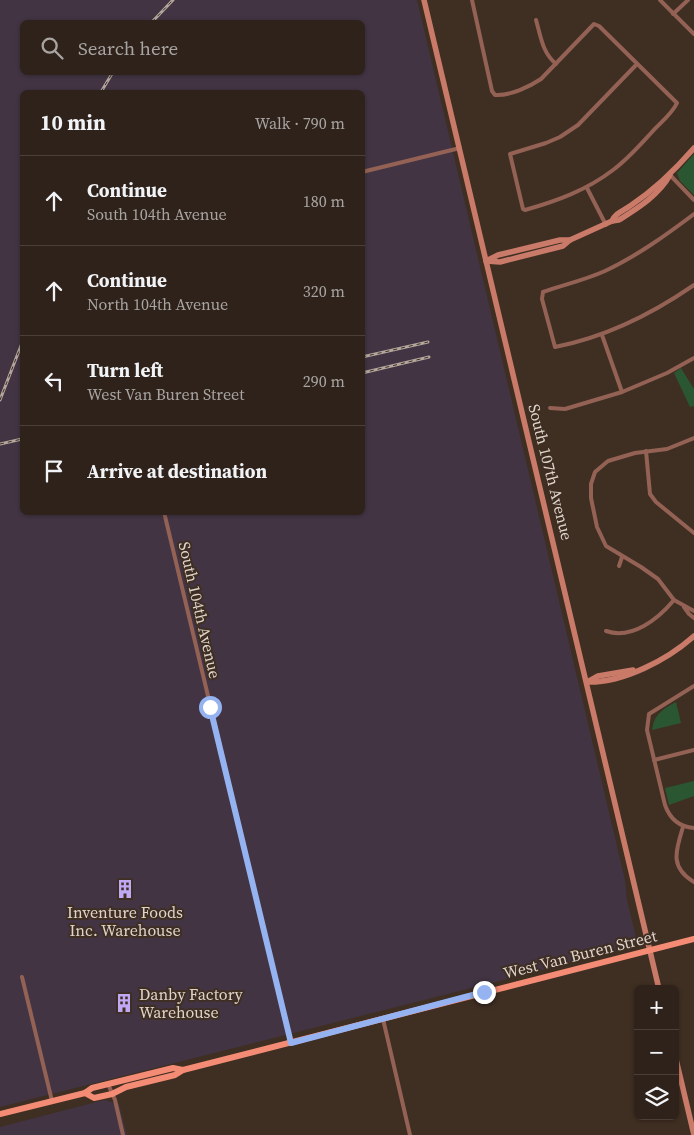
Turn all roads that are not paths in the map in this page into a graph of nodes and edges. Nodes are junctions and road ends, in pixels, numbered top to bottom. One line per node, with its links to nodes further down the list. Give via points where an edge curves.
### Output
1 (424, 0): 10 (main road, South 107th Avenue)
2 (472, 0): 8 (street, via 495,95 532,84)
3 (660, 0): 5 (street)
4 (688, 0): 5 (street)
5 (673, 14): 7 (street)
6 (536, 20): 8 (street, via 544,50)
7 (694, 34)
8 (556, 64): 9 (street, via 594,24)
9 (636, 65): 14 (street, via 677,103 634,152); 14 (street, via 578,125 546,143 510,154 525,210)
10 (460, 148): 12 (street); 18 (main road, South 107th Avenue)
11 (694, 148): 13 (main road)
12 (365, 171)
13 (670, 175): 15 (street); 17 (main road)
14 (587, 188): 17 (street)
15 (694, 200)
16 (694, 214): 20 (street, via 645,249 604,271 543,292 555,346)
17 (606, 225): 18 (main road, via 563,246 500,262)
18 (486, 261): 36 (main road, South 107th Avenue)
19 (694, 285): 20 (street, via 660,307)
20 (602, 335): 22 (street)
21 (694, 358): 22 (street)
22 (622, 392): 23 (street, via 565,409)
23 (550, 408)
24 (694, 438): 25 (street, via 667,450)
25 (646, 452): 27 (street, via 650,494); 28 (street, via 608,461 595,472 590,484 598,527 606,546)
26 (165, 515): 48 (street, South 104th Avenue)
27 (694, 533)
28 (622, 557): 29 (street); 30 (street, via 641,566 658,580)
29 (619, 566)
30 (674, 600): 31 (street); 34 (street, via 644,626 624,633)
31 (684, 607): 32 (street); 33 (street)
32 (694, 611)
33 (694, 618)
34 (606, 631)
35 (694, 636): 36 (main road, via 674,653 640,669 617,678)
36 (587, 682): 44 (main road, South 107th Avenue)
37 (694, 686): 39 (street, via 649,714 647,730)
38 (694, 750): 39 (street)
39 (654, 760): 40 (street, via 668,813)
40 (683, 827): 41 (street); 42 (street, via 676,860 683,874)
41 (694, 828)
42 (694, 882)
43 (694, 939): 44 (main road, West Van Buren Street)
44 (650, 951): 46 (main road, South 107th Avenue); 47 (main road, West Van Buren Street)
45 (22, 977): 55 (street)
46 (658, 985)
47 (383, 1019): 48 (main road, West Van Buren Street); 58 (street)
48 (291, 1043): 49 (main road, West Van Buren Street)
49 (183, 1070): 51 (main road, West Van Buren Street, via 173,1068); 54 (main road, West Van Buren Street)
50 (679, 1072): 59 (main road)
51 (151, 1073): 52 (main road, West Van Buren Street); 54 (main road, via 146,1078 124,1083)
52 (108, 1084): 53 (main road, West Van Buren Street); 54 (street)
53 (84, 1093): 54 (main road, West Van Buren Street, via 94,1098); 55 (main road, West Van Buren Street)
54 (112, 1094): 57 (street)
55 (52, 1101): 56 (main road, West Van Buren Street)
56 (0, 1114)
57 (123, 1135)
58 (410, 1135)
59 (694, 1135)

